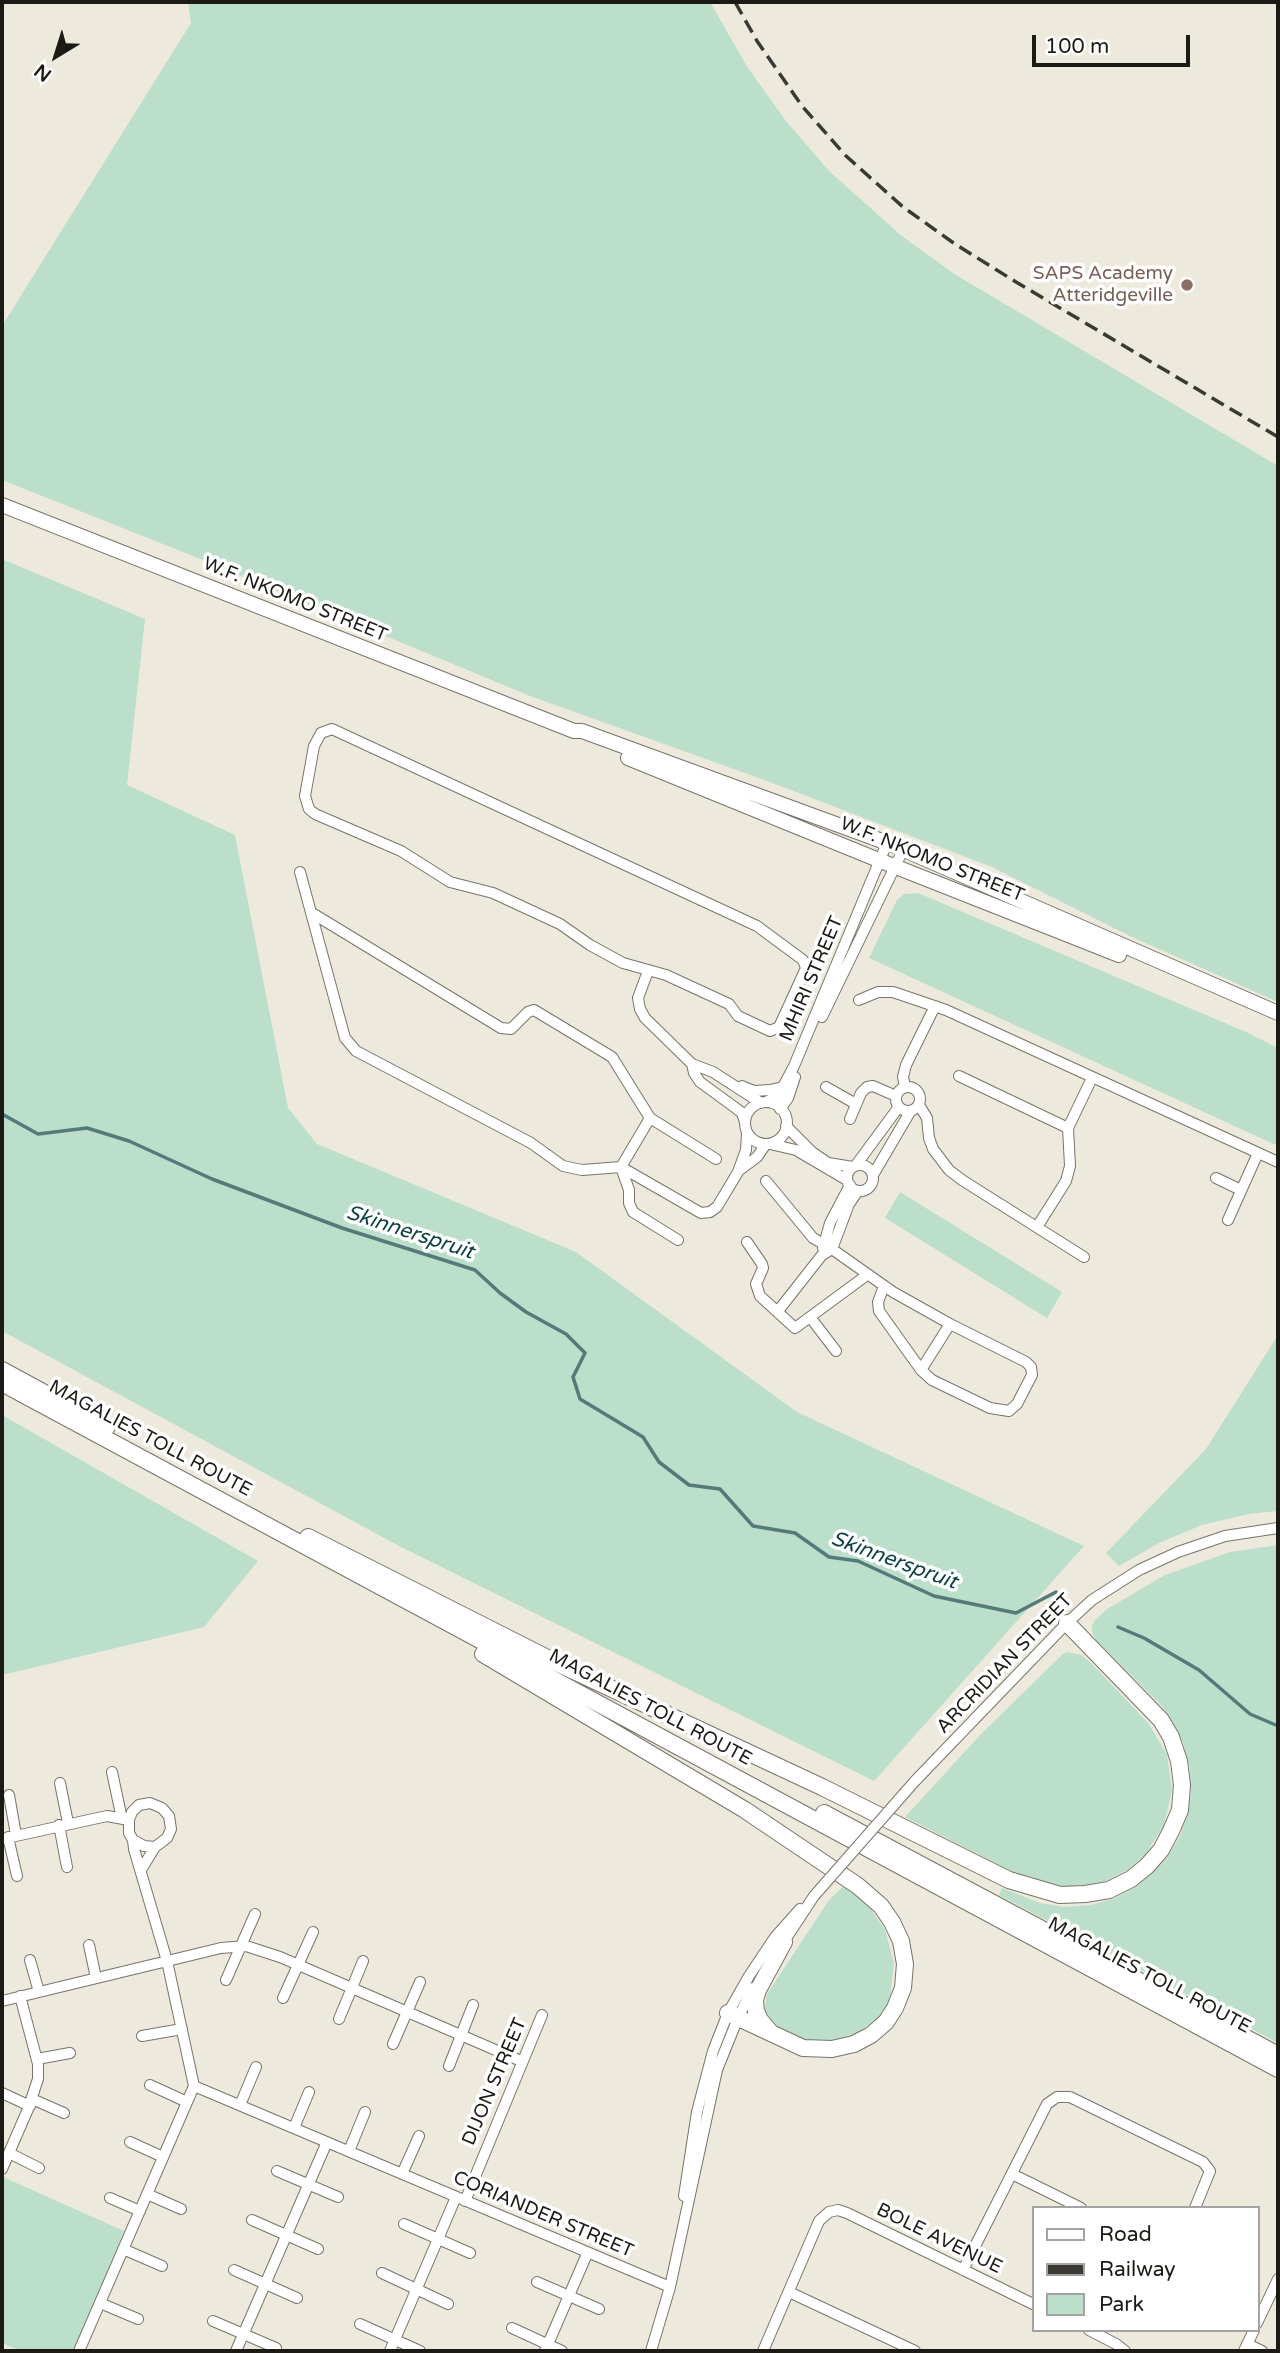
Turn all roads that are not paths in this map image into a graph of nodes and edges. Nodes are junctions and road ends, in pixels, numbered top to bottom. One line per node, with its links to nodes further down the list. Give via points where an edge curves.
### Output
1 (2, 505): 2 (main road, W.F. NKOMO STREET)
2 (574, 731): 3 (main road, W.F. NKOMO STREET); 5 (main road, W.F. NKOMO STREET, via 602,747)
3 (887, 843): 4 (main road, W.F. NKOMO STREET); 5 (street, MHIRI STREET)
4 (903, 850): 6 (street, MHIRI STREET); 12 (main road, W.F. NKOMO STREET)
5 (881, 861): 6 (main road, W.F. NKOMO STREET); 18 (street, MHIRI STREET)
6 (896, 867): 13 (main road, W.F. NKOMO STREET); 25 (street, MHIRI STREET)
7 (300, 872): 8 (street)
8 (312, 913): 26 (street, via 501,1028 511,1029 534,1010 612,1057); 38 (street, via 345,1038 356,1051 530,1143 563,1166 582,1170)
9 (649, 971): 9 (street, via 623,963 560,924 507,899 450,882 401,851 309,809 305,796 314,746 321,733 342,732 749,921 803,960 806,968 779,1027 771,1031 738,1016 729,1004); 14 (street, via 638,998 640,1009)
10 (859, 1000): 11 (street, via 893,992)
11 (934, 1006): 16 (street); 20 (street, via 906,1065)
12 (1278, 1013)
13 (1278, 1020)
14 (692, 1065): 17 (street); 29 (street, via 700,1082 742,1113)
15 (959, 1076): 30 (street)
16 (1092, 1078): 30 (street); 34 (street)
17 (729, 1082): 18 (street, via 754,1091); 22 (street)
18 (783, 1087): 22 (street, MHIRI STREET, via 776,1098)
19 (826, 1087): 23 (street)
20 (905, 1087): 21 (street); 24 (street, via 916,1090 920,1097)
21 (896, 1096): 23 (street, via 867,1087); 24 (street)
22 (764, 1102): 25 (street); 29 (street, via 748,1112)
23 (856, 1104): 27 (street)
24 (909, 1108): 31 (street); 33 (street); 46 (street, via 926,1118 933,1149 949,1170)
25 (780, 1109): 28 (street)
26 (650, 1118): 35 (street); 38 (street)
27 (850, 1119)
28 (786, 1126): 32 (street, via 781,1137); 37 (street, via 828,1163)
29 (746, 1128): 32 (street, via 755,1141); 39 (street, via 746,1150)
30 (1068, 1128): 46 (street, via 1068,1174)
31 (877, 1137): 33 (street); 37 (street)
32 (768, 1144): 39 (street); 43 (street, via 796,1150)
33 (890, 1145): 40 (street)
34 (1258, 1153): 36 (street); 44 (street)
35 (716, 1159)
36 (1278, 1162)
37 (855, 1166): 40 (street, via 868,1168); 43 (street, via 848,1172)
38 (621, 1167): 39 (street, via 701,1213 717,1207); 47 (street, via 633,1212)
39 (738, 1172)
40 (873, 1175): 43 (street, via 870,1186)
41 (1216, 1178): 44 (street)
42 (766, 1181): 49 (street)
43 (852, 1185): 49 (street)
44 (1241, 1190): 45 (street)
45 (1228, 1220)
46 (1037, 1227): 50 (street)
47 (678, 1240)
48 (747, 1242): 53 (street, via 763,1268 757,1291)
49 (826, 1249): 51 (street); 53 (street)
50 (1084, 1257)
51 (867, 1275): 52 (street); 54 (street)
52 (884, 1286): 55 (street); 58 (street, via 879,1311)
53 (778, 1311): 54 (street, via 795,1328)
54 (810, 1317): 56 (street)
55 (950, 1324): 58 (street); 58 (street, via 1027,1362 1032,1375 1017,1405 1009,1411 990,1408)
56 (836, 1351)
57 (2, 1370): 61 (highway, MAGALIES TOLL ROUTE)
58 (921, 1370)
59 (2, 1383): 61 (highway, MAGALIES TOLL ROUTE)
60 (1278, 1528): 62 (street, ARCRIDIAN STREET, via 1225,1536 1178,1552 1092,1600)
61 (291, 1534): 62 (highway, via 1009,1881 1060,1895 1109,1890 1147,1866 1171,1831 1180,1810 1182,1785 1180,1761 1161,1720); 100 (highway, via 745,1811 881,1906 901,1941 905,1964 903,1987 886,2022 854,2044 832,2049 803,2048); 103 (highway, MAGALIES TOLL ROUTE); 108 (highway, MAGALIES TOLL ROUTE)
62 (1067, 1623): 74 (street, ARCRIDIAN STREET, bridge, via 915,1781)
63 (112, 1772): 66 (street)
64 (60, 1783): 67 (street)
65 (9, 1796): 68 (street)
66 (125, 1819): 67 (street, via 107,1816); 69 (street); 70 (street, via 139,1805 162,1808 171,1829)
67 (63, 1824): 68 (street); 71 (street)
68 (9, 1837): 73 (street)
69 (133, 1840): 70 (street); 72 (street)
70 (155, 1847): 72 (street)
71 (67, 1867)
72 (142, 1870): 81 (street)
73 (17, 1876)
74 (811, 1899): 77 (street, ARCRIDIAN STREET); 95 (street, ARCRIDIAN STREET, via 775,1937 749,1976)
75 (255, 1914): 79 (street)
76 (313, 1932): 83 (street)
77 (784, 1942): 95 (street, ARCRIDIAN STREET); 100 (highway, via 755,2000 760,2020)
78 (89, 1945): 84 (street)
79 (242, 1946): 81 (street); 83 (street); 85 (street)
80 (30, 1960): 88 (street)
81 (167, 1961): 84 (street); 97 (street)
82 (363, 1961): 87 (street)
83 (298, 1965): 87 (street); 90 (street)
84 (96, 1978): 88 (street)
85 (226, 1980)
86 (420, 1982): 93 (street)
87 (351, 1989): 93 (street); 96 (street)
88 (39, 1992): 89 (street)
89 (20, 1996): 91 (street); 104 (street)
90 (282, 1998)
91 (2, 2001)
92 (474, 2006): 99 (street)
93 (406, 2013): 99 (street); 101 (street)
94 (542, 2015): 105 (street, DIJON STREET)
95 (733, 2016): 100 (highway); 153 (street, ARCRIDIAN STREET, via 701,2136)
96 (339, 2019)
97 (181, 2029): 98 (street); 110 (street)
98 (142, 2036)
99 (460, 2036): 105 (street); 106 (street)
100 (774, 2036)
101 (393, 2044)
102 (69, 2053): 104 (street)
103 (1278, 2055)
104 (37, 2059): 113 (street, via 38,2079)
105 (521, 2061): 133 (street, DIJON STREET)
106 (449, 2066)
107 (256, 2067): 115 (street)
108 (1278, 2069)
109 (150, 2085): 114 (street)
110 (194, 2086): 114 (street); 115 (street, CORIANDER STREET)
111 (309, 2092): 118 (street)
112 (2, 2093): 113 (street)
113 (31, 2102): 117 (street); 124 (street)
114 (187, 2102): 123 (street)
115 (240, 2105): 118 (street, CORIANDER STREET)
116 (365, 2112): 122 (street)
117 (64, 2113)
118 (294, 2128): 121 (street, CORIANDER STREET)
119 (419, 2136): 127 (street)
120 (130, 2142): 123 (street)
121 (327, 2142): 122 (street, CORIANDER STREET); 129 (street)
122 (349, 2151): 127 (street, CORIANDER STREET)
123 (163, 2157): 130 (street)
124 (5, 2160): 125 (street)
125 (38, 2168)
126 (277, 2171): 129 (street)
127 (402, 2174): 133 (street, CORIANDER STREET)
128 (1012, 2174): 134 (street); 135 (street, via 1048,2104 1057,2097 1070,2097 1203,2162 1210,2171); 148 (street)
129 (309, 2184): 131 (street); 140 (street)
130 (147, 2194): 136 (street); 137 (street)
131 (338, 2197)
132 (110, 2198): 137 (street)
133 (461, 2199): 141 (street, DIJON STREET); 145 (street, CORIANDER STREET)
134 (1077, 2206)
135 (1196, 2206)
136 (181, 2209)
137 (139, 2211): 142 (street)
138 (253, 2220): 140 (street)
139 (404, 2224): 141 (street)
140 (287, 2235): 143 (street); 152 (street)
141 (438, 2239): 144 (street); 154 (street, DIJON STREET)
142 (123, 2249): 146 (street); 158 (street)
143 (318, 2249)
144 (470, 2253)
145 (587, 2254): 153 (street, CORIANDER STREET); 156 (street)
146 (162, 2266)
147 (234, 2270): 152 (street)
148 (964, 2270): 155 (street, BOLE AVENUE, via 847,2213 829,2211 819,2221); 160 (street, BOLE AVENUE)
149 (382, 2273): 154 (street)
150 (1278, 2279): 163 (street)
151 (537, 2282): 156 (street)
152 (265, 2284): 157 (street); 169 (street)
153 (670, 2287): 179 (street, ARCRIDIAN STREET)
154 (417, 2290): 159 (street); 170 (street, DIJON STREET)
155 (789, 2292): 180 (street); 181 (street)
156 (569, 2295): 161 (street); 172 (street)
157 (297, 2298)
158 (100, 2303): 162 (street); 174 (street)
159 (448, 2304)
160 (1032, 2304)
161 (599, 2309)
162 (138, 2319)
163 (1259, 2319)
164 (213, 2321): 169 (street)
165 (360, 2324): 170 (street)
166 (512, 2328): 172 (street)
167 (1092, 2332): 182 (street)
168 (1253, 2332): 173 (street)
169 (244, 2334): 171 (street); 175 (street)
170 (395, 2340): 176 (street, DIJON STREET); 177 (street)
171 (276, 2348)
172 (546, 2348): 178 (street)
173 (1245, 2348): 183 (street)
174 (79, 2351)
175 (236, 2351)
176 (390, 2351)
177 (420, 2351)
178 (562, 2351)
179 (651, 2351)
180 (763, 2351)
181 (915, 2351)
182 (1125, 2351)
183 (1262, 2351)

